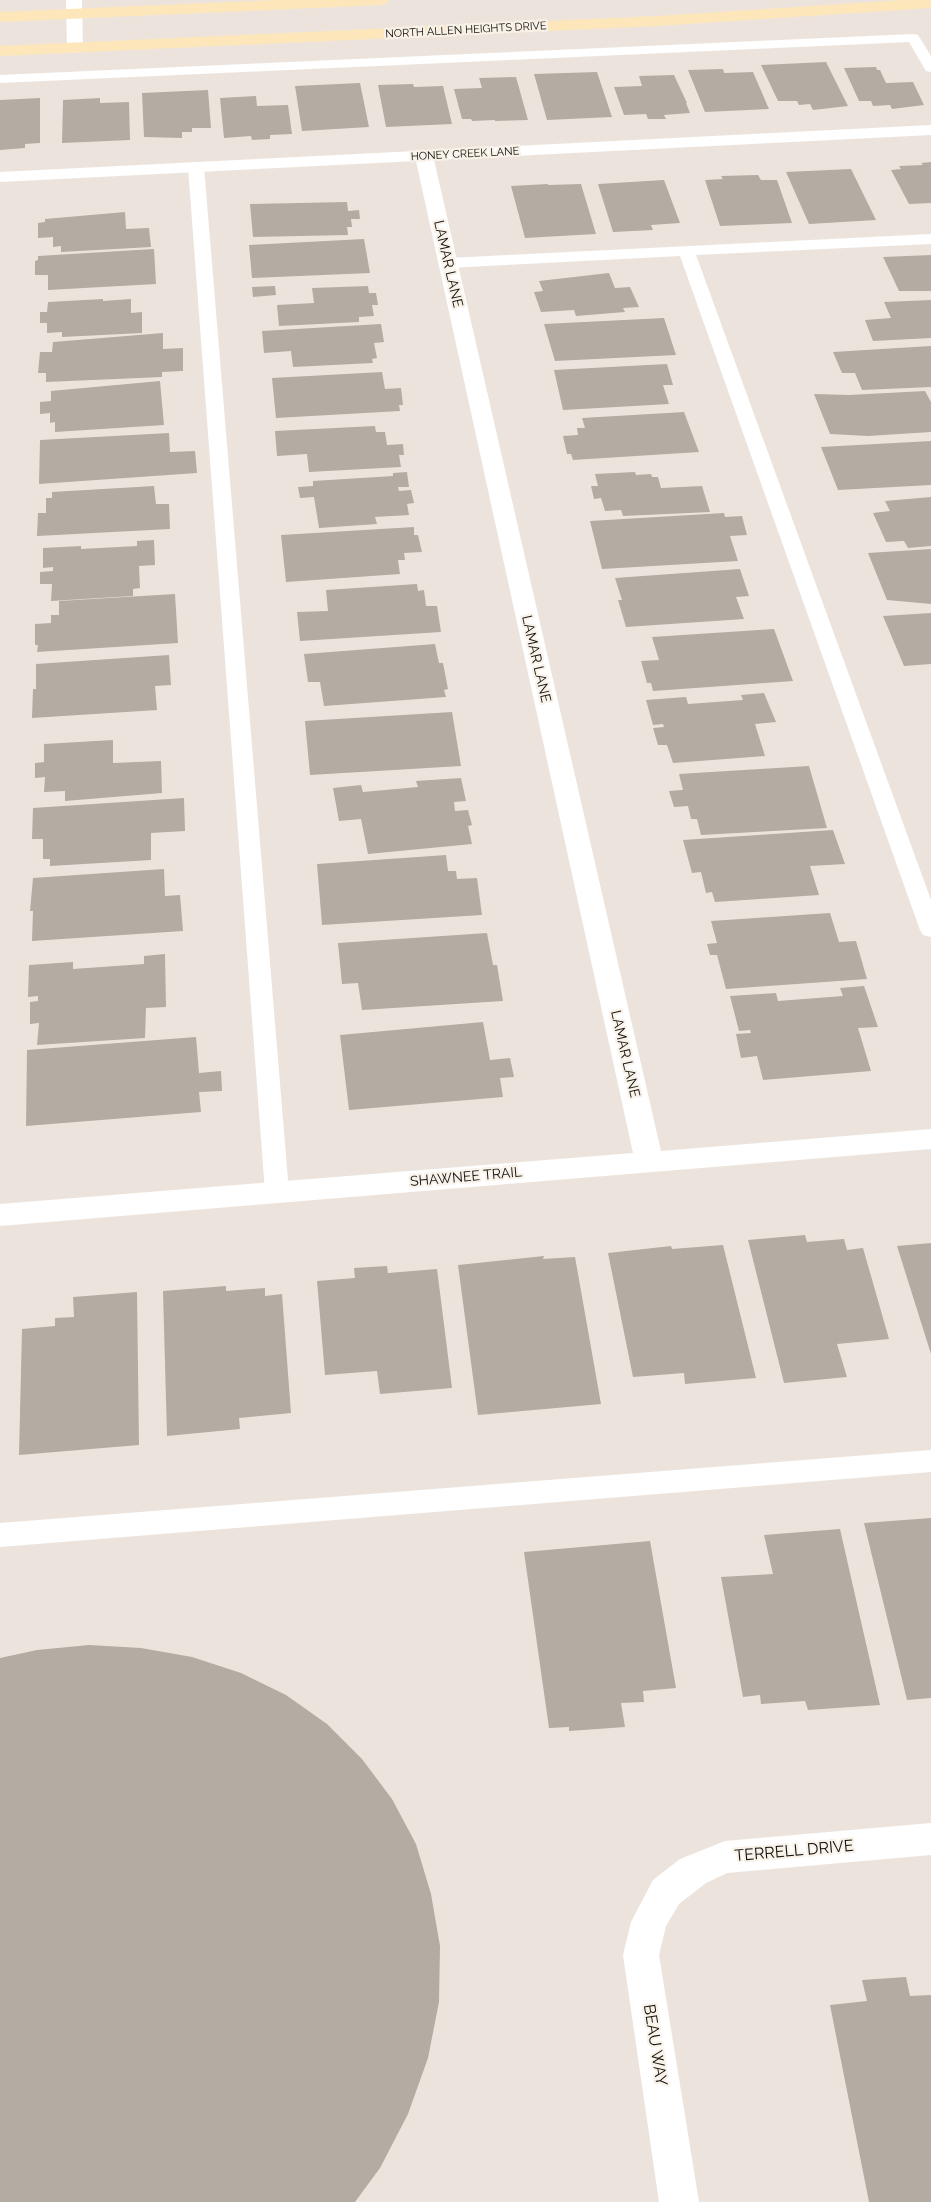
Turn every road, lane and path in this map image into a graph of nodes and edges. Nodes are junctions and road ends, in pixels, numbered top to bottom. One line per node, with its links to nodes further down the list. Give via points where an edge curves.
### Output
1 (382, 0): 3 (main road)
2 (931, 4): 5 (main road, NORTH ALLEN HEIGHTS DRIVE, via 657,21)
3 (74, 7): 4 (main road); 5 (street)
4 (0, 17)
5 (75, 48): 6 (main road, NORTH ALLEN HEIGHTS DRIVE)
6 (0, 52)
7 (931, 68): 8 (lane, via 913,38)
8 (0, 80)
9 (931, 130): 10 (street, HONEY CREEK LANE)
10 (424, 156): 11 (street, HONEY CREEK LANE); 15 (street, LAMAR LANE)
11 (196, 167): 12 (street, HONEY CREEK LANE); 19 (lane)
12 (0, 177)
13 (931, 239): 14 (lane)
14 (686, 251): 15 (lane); 16 (lane)
15 (448, 263): 18 (street, LAMAR LANE)
16 (931, 930)
17 (931, 1139): 18 (street, SHAWNEE TRAIL)
18 (649, 1162): 19 (street, SHAWNEE TRAIL)
19 (277, 1192): 20 (street, SHAWNEE TRAIL)
20 (0, 1215)
21 (931, 1461): 22 (lane)
22 (0, 1535)
23 (931, 1839): 24 (street, TERRELL DRIVE, via 725,1857 693,1871)
24 (666, 1892): 25 (street, BEAU WAY, via 649,1922 641,1955)
25 (679, 2202)

